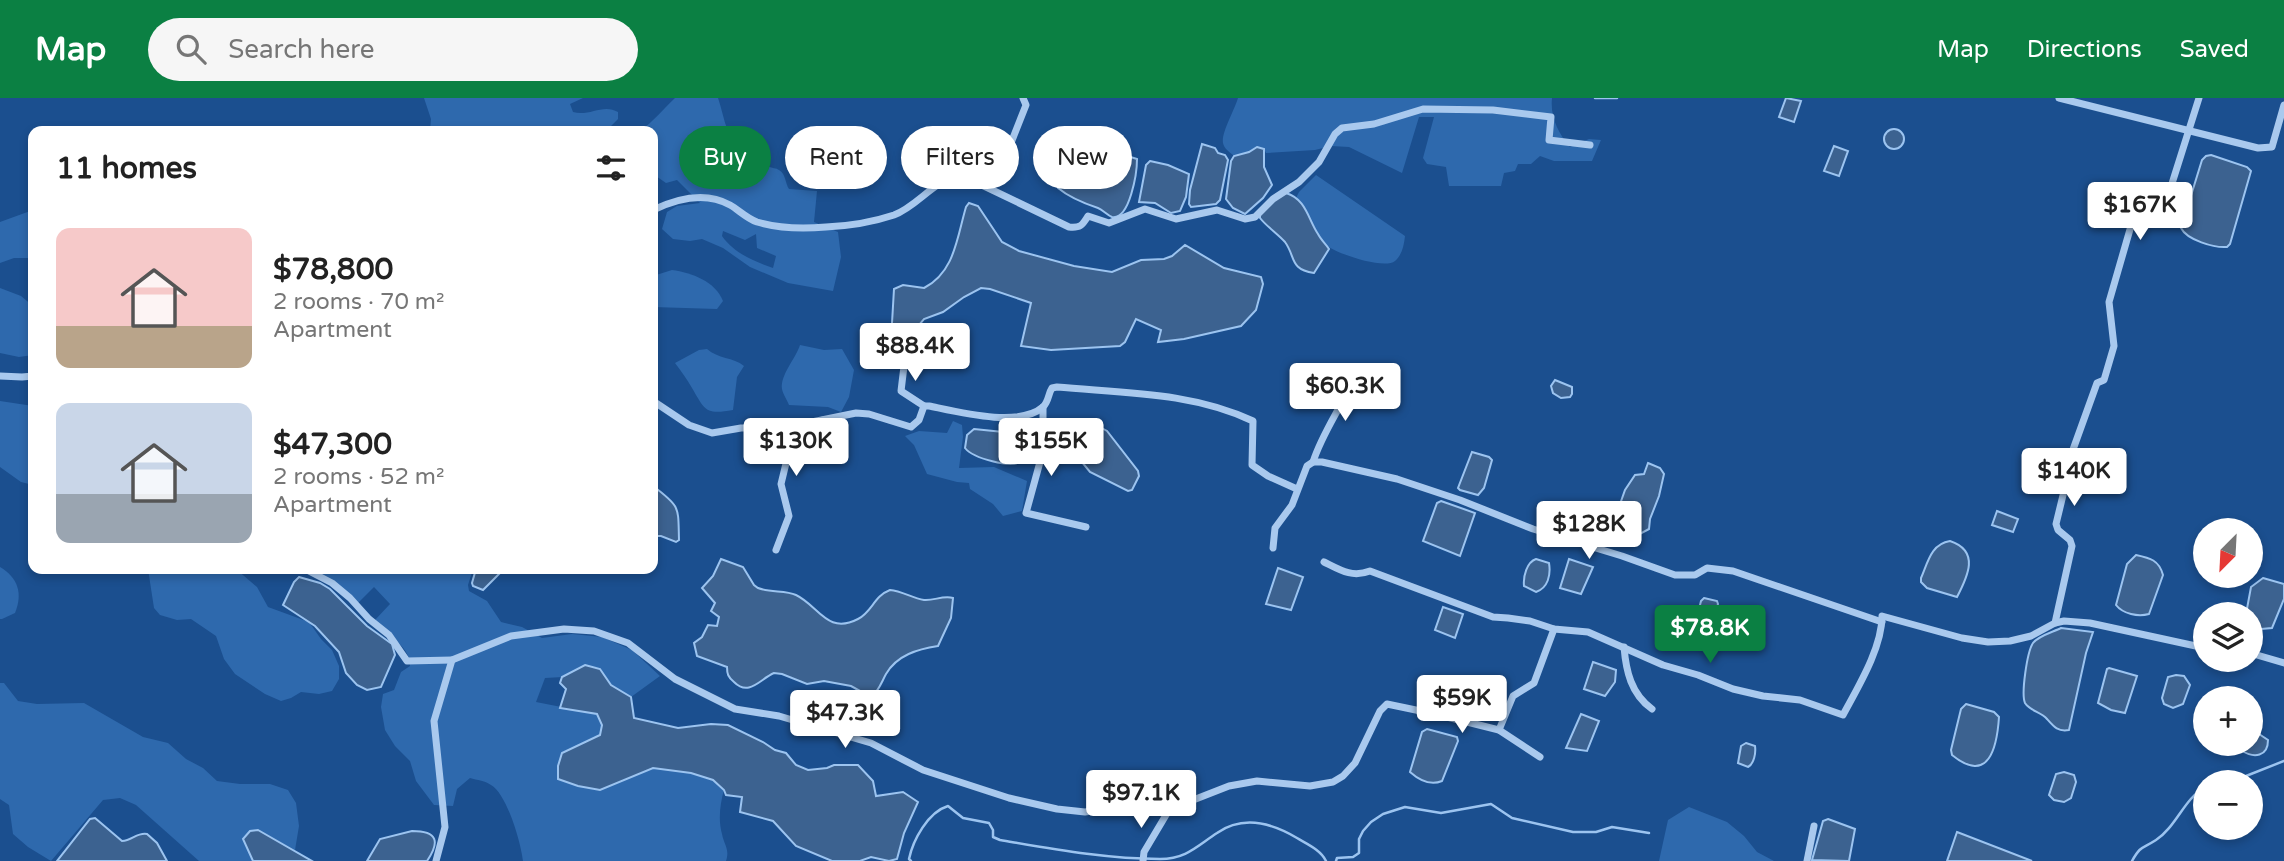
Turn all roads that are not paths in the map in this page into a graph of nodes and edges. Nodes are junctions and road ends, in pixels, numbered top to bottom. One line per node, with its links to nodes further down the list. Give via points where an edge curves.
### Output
1 (1023, 98): 5 (street, via 1026,106)
2 (2059, 98): 6 (street)
3 (2199, 98): 6 (street)
4 (2284, 105): 6 (street, via 2272,147 2239,145)
5 (1019, 126)
6 (2189, 131): 27 (street, via 2169,193 2161,203 2142,206 2133,219 2109,302 2114,346 2068,462 2057,519 2058,530 2073,546)
7 (1590, 145): 9 (street, via 1549,140 1551,117 1423,109 1342,128 1299,182 1255,218 1245,219 1217,210 1172,218 1145,209 1109,223 1088,216 1079,228 1069,227)
8 (932, 189): 10 (street, via 895,214 824,228 755,221 729,204 707,198 675,200)
9 (991, 189)
10 (658, 208)
11 (905, 358): 16 (street, via 901,391)
12 (0, 376): 13 (street)
13 (28, 376)
14 (1354, 377): 19 (street, via 1320,439)
15 (658, 404): 18 (street, via 688,425 712,433)
16 (925, 406): 17 (street, via 1010,417 1027,416); 18 (street, via 911,427 856,413)
17 (1043, 407): 20 (street, via 1052,388 1057,387 1169,397 1222,408 1253,421 1252,465); 21 (street, via 1043,451 1026,513)
18 (823, 420): 23 (street, via 818,445 789,450 781,484 789,516)
19 (1313, 462): 20 (street); 26 (street, via 1397,479 1675,575 1695,575 1707,568 1733,570)
20 (1297, 489): 22 (street, via 1288,513 1275,528)
21 (1086, 527)
22 (1273, 548)
23 (776, 550)
24 (1324, 562): 28 (street, via 1349,574 1370,571 1493,617)
25 (311, 574): 32 (street, via 350,598 390,635 407,662)
26 (1882, 622): 27 (street, via 1882,616 1988,642 2031,636); 30 (street, via 1873,654 1843,715 1800,700 1733,689)
27 (2055, 623): 29 (street, via 2090,624)
28 (1554, 629): 30 (street, via 1588,632); 35 (street, via 1534,683 1513,695)
29 (2193, 645)
30 (1624, 647): 34 (street, via 1634,688)
31 (2263, 657): 33 (street)
32 (452, 660): 37 (street, via 511,636 564,629 594,631 628,643 675,679 726,705 871,743 923,770 1009,798 1072,811 1124,806); 39 (street, via 433,727 445,827)
33 (2284, 663)
34 (1652, 709)
35 (1499, 730): 36 (street); 37 (street, via 1387,704 1355,763 1333,782 1310,786 1257,781 1229,786)
36 (1540, 757)
37 (1169, 810): 40 (street)
38 (1814, 826): 41 (street)
39 (436, 861)
40 (1143, 861)
41 (1807, 861)

